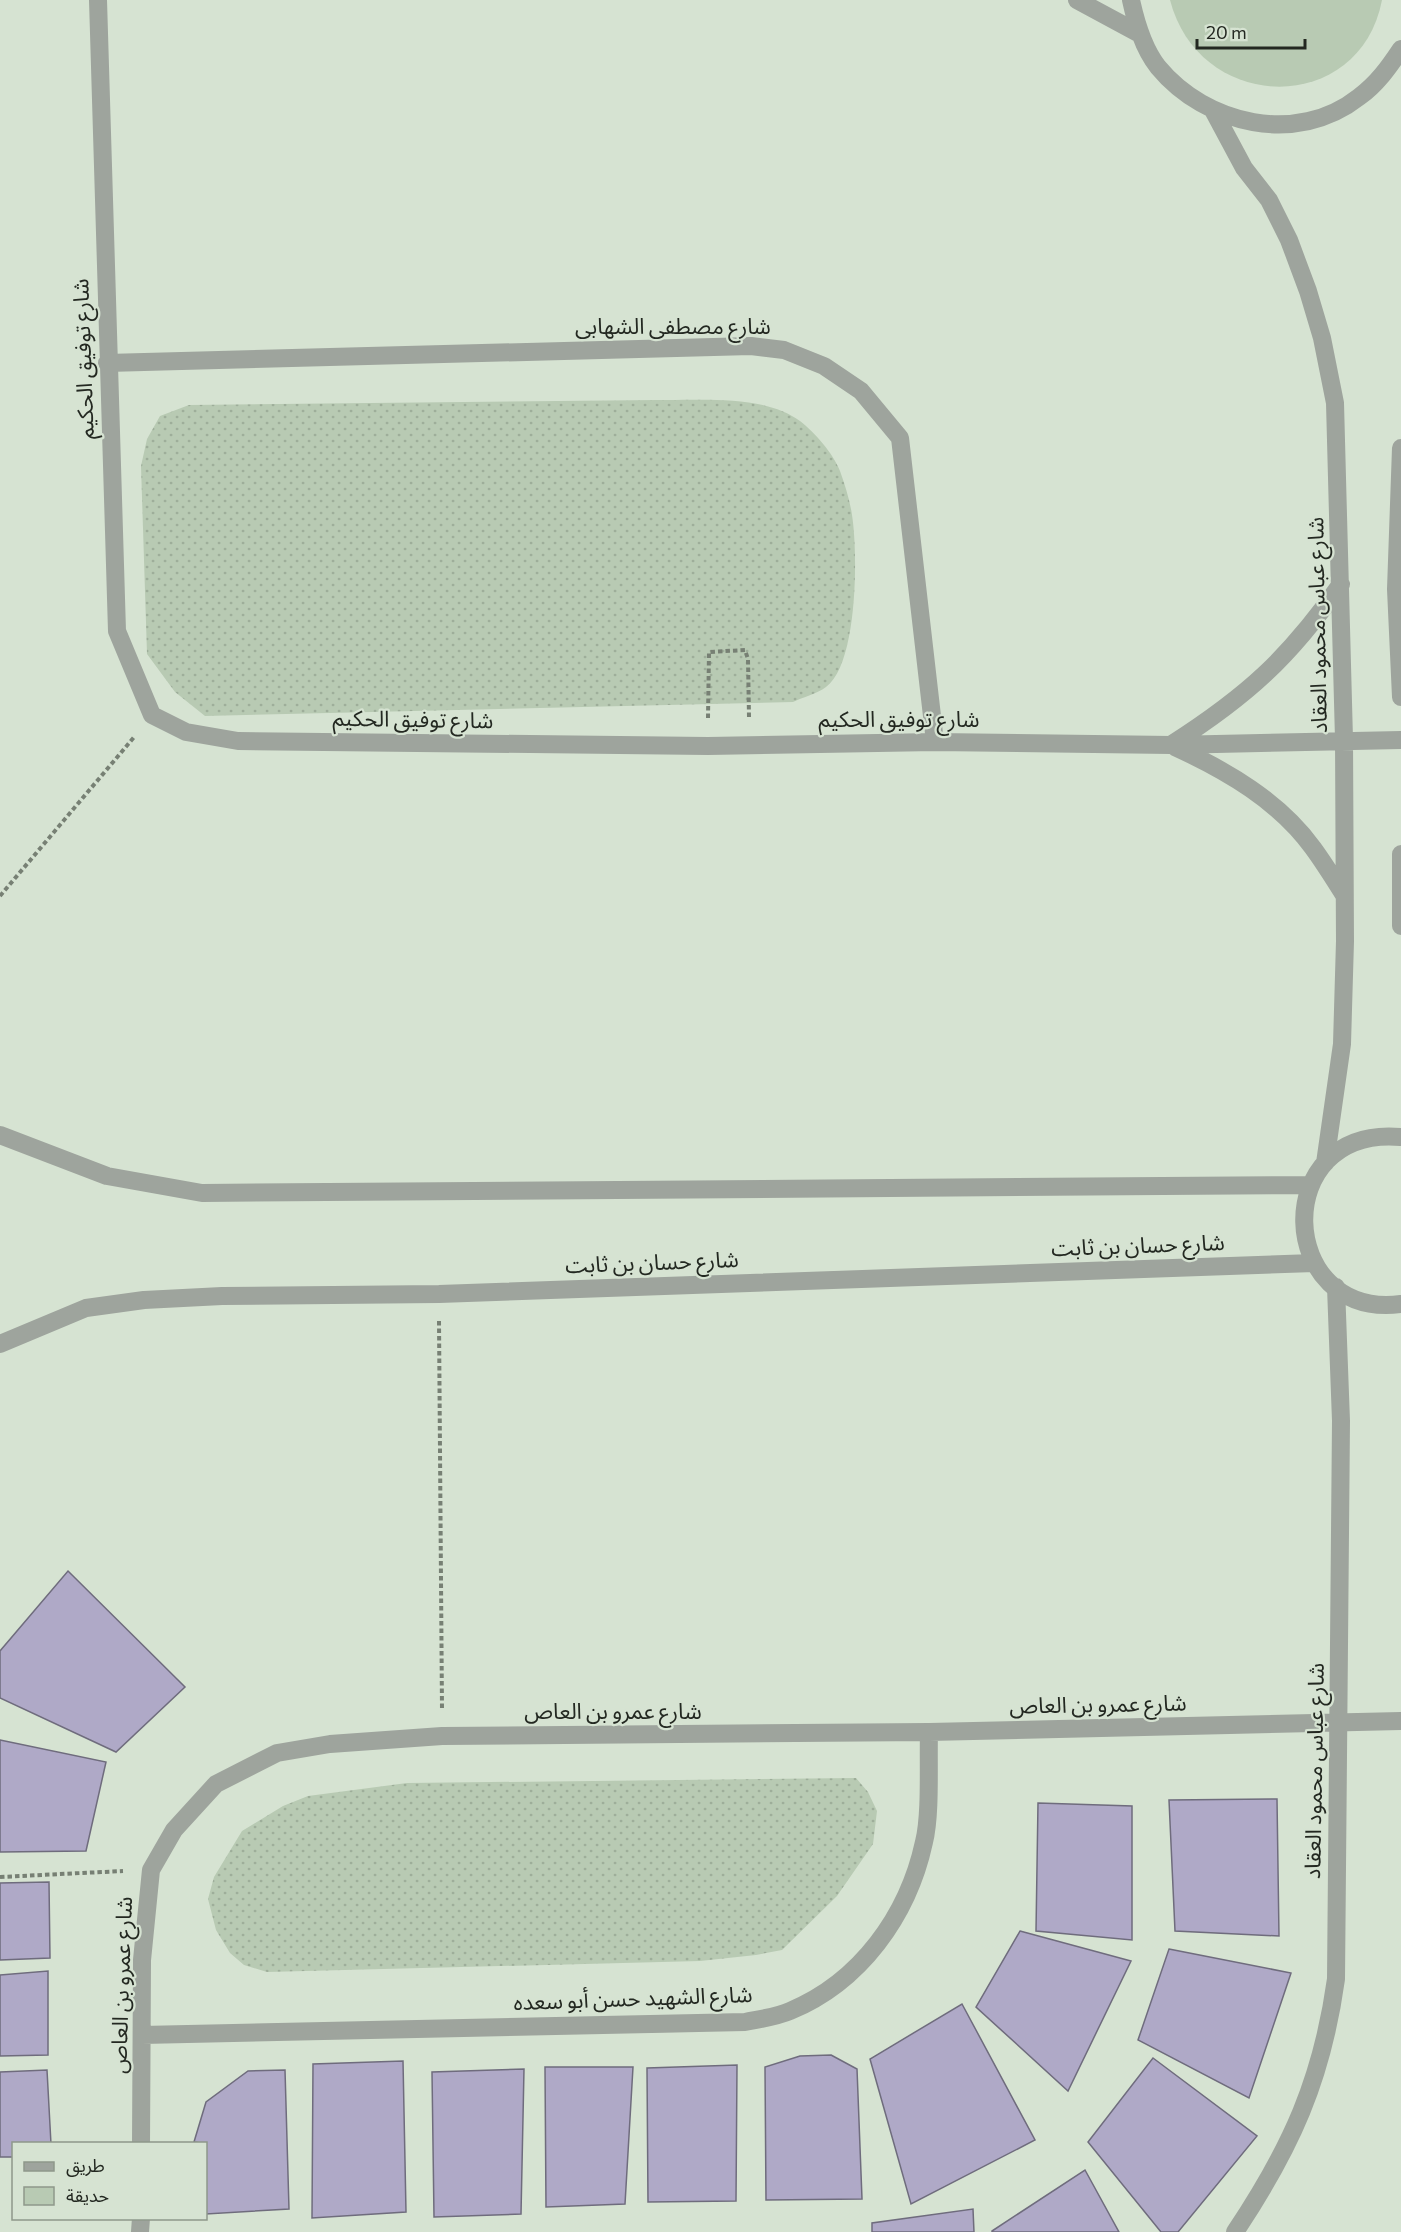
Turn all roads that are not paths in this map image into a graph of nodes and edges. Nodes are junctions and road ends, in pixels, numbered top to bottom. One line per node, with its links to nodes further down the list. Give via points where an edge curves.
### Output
1 (98, 0): 7 (street, شارع توفيق الحكيم)
2 (1077, 0): 4 (street)
3 (1131, 0): 4 (street)
4 (1140, 34): 6 (street, via 1157,66 1183,92)
5 (1401, 49): 6 (street, via 1386,73 1358,98 1325,116 1288,124 1250,123)
6 (1214, 112): 9 (street, شارع عباس محمود العقاد, via 1289,240 1322,338 1335,403)
7 (107, 363): 14 (street, شارع مصطفى الشهابى, via 751,346 784,350 824,366 861,391 900,438); 14 (street, شارع توفيق الحكيم, via 117,632 152,715 186,732 238,741 708,746)
8 (1401, 448): 10 (street)
9 (1341, 585): 12 (street, شارع عباس محمود العقاد); 15 (street, via 1307,632 1266,675 1221,713)
10 (1399, 592): 11 (street)
11 (1401, 697)
12 (1344, 740): 13 (street, شارع توفيق الحكيم); 15 (street, شارع توفيق الحكيم); 18 (street, شارع عباس محمود العقاد)
13 (1401, 740)
14 (935, 742): 15 (street, شارع توفيق الحكيم)
15 (1171, 746): 18 (street, via 1224,770 1271,804 1312,846)
16 (1401, 854): 17 (street)
17 (1401, 890): 19 (street)
18 (1344, 895): 22 (street, شارع عباس محمود العقاد, via 1342,1044)
19 (1401, 926)
20 (1401, 1137): 22 (street, via 1363,1139)
21 (2, 1138): 23 (street, via 107,1176 202,1193)
22 (1325, 1162): 23 (street)
23 (1310, 1185): 24 (street, via 1303,1220 1304,1238)
24 (1314, 1263): 25 (street); 27 (street, شارع حسان بن ثابت, via 439,1294 144,1300 86,1308)
25 (1336, 1287): 26 (street, via 1355,1299); 29 (street, شارع عباس محمود العقاد, via 1341,1402)
26 (1401, 1304)
27 (0, 1344)
28 (1401, 1721): 29 (street, شارع عمرو بن العاص)
29 (1338, 1723): 30 (street, شارع عمرو بن العاص); 33 (street, شارع عباس محمود العقاد, via 1336,1979 1330,2022 1302,2114 1272,2176)
30 (929, 1732): 31 (street, شارع الشهيد حسن أبو سعده, via 925,1841 889,1930 827,1992 788,2012 745,2022); 31 (street, شارع عمرو بن العاص, via 442,1736 330,1744 277,1753 216,1784 174,1830 150,1870 143,1937)
31 (142, 2035): 32 (street, شارع عمرو بن العاص)
32 (141, 2142)
33 (1235, 2232)

